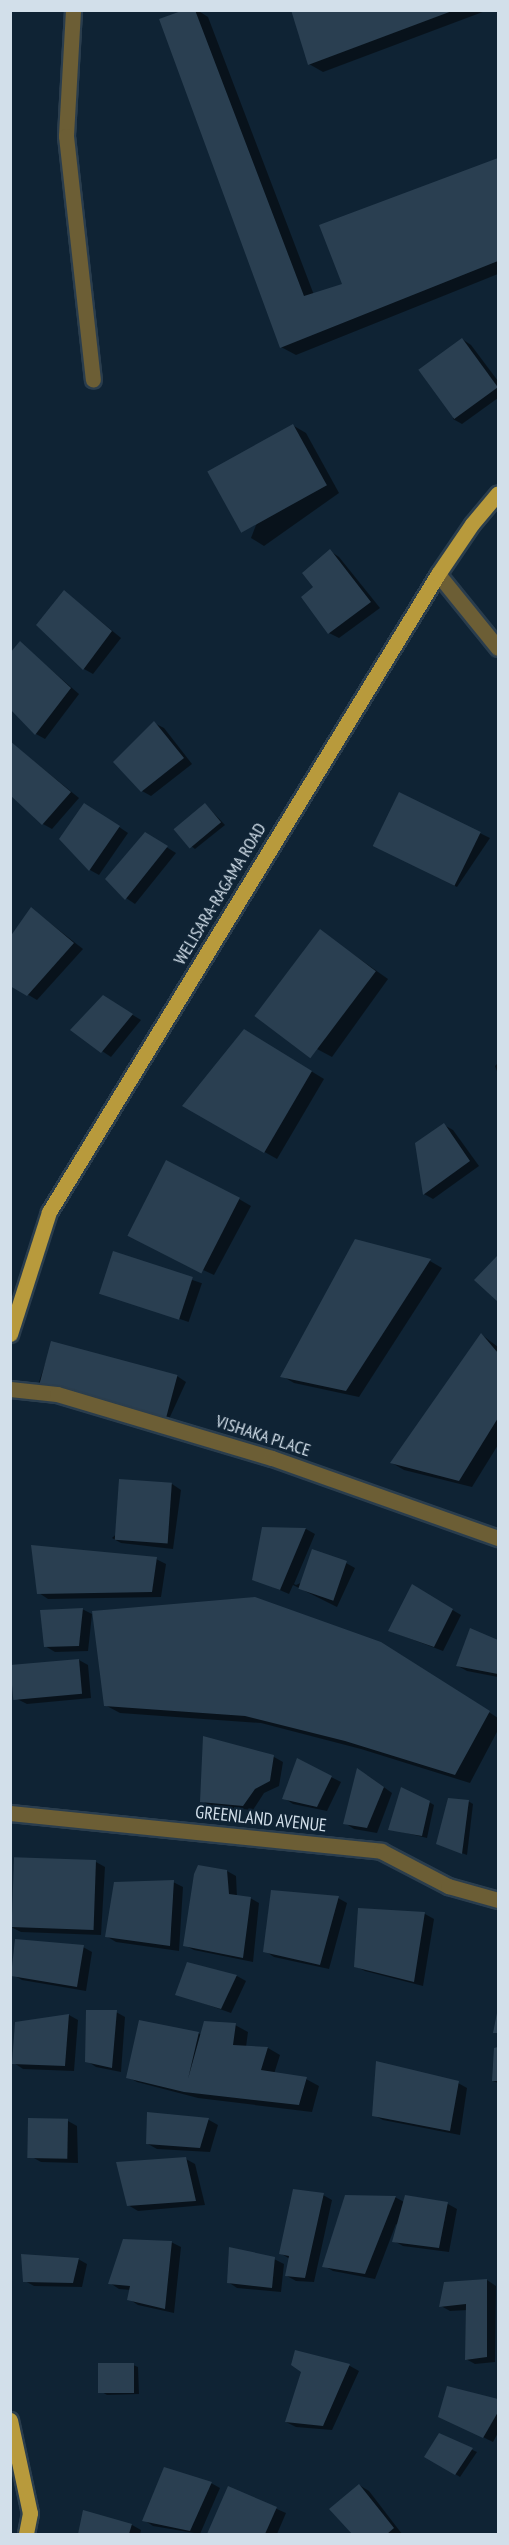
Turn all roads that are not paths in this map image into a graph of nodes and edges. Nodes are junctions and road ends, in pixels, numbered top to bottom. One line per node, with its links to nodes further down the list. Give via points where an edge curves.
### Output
1 (74, 10): 2 (street, via 66,136)
2 (93, 380)
3 (498, 493): 4 (main road, WELISARA-RAGAMA ROAD)
4 (438, 574): 5 (street); 6 (main road, WELISARA-RAGAMA ROAD, via 49,1212)
5 (498, 648)
6 (10, 1334)
7 (10, 1389): 8 (street, VISHAKA PLACE, via 57,1394 273,1458)
8 (498, 1538)
9 (10, 1813): 10 (street, GREENLAND AVENUE, via 381,1851 448,1886)
10 (498, 1900)
11 (10, 2420): 12 (main road, via 30,2513)
12 (26, 2535)

